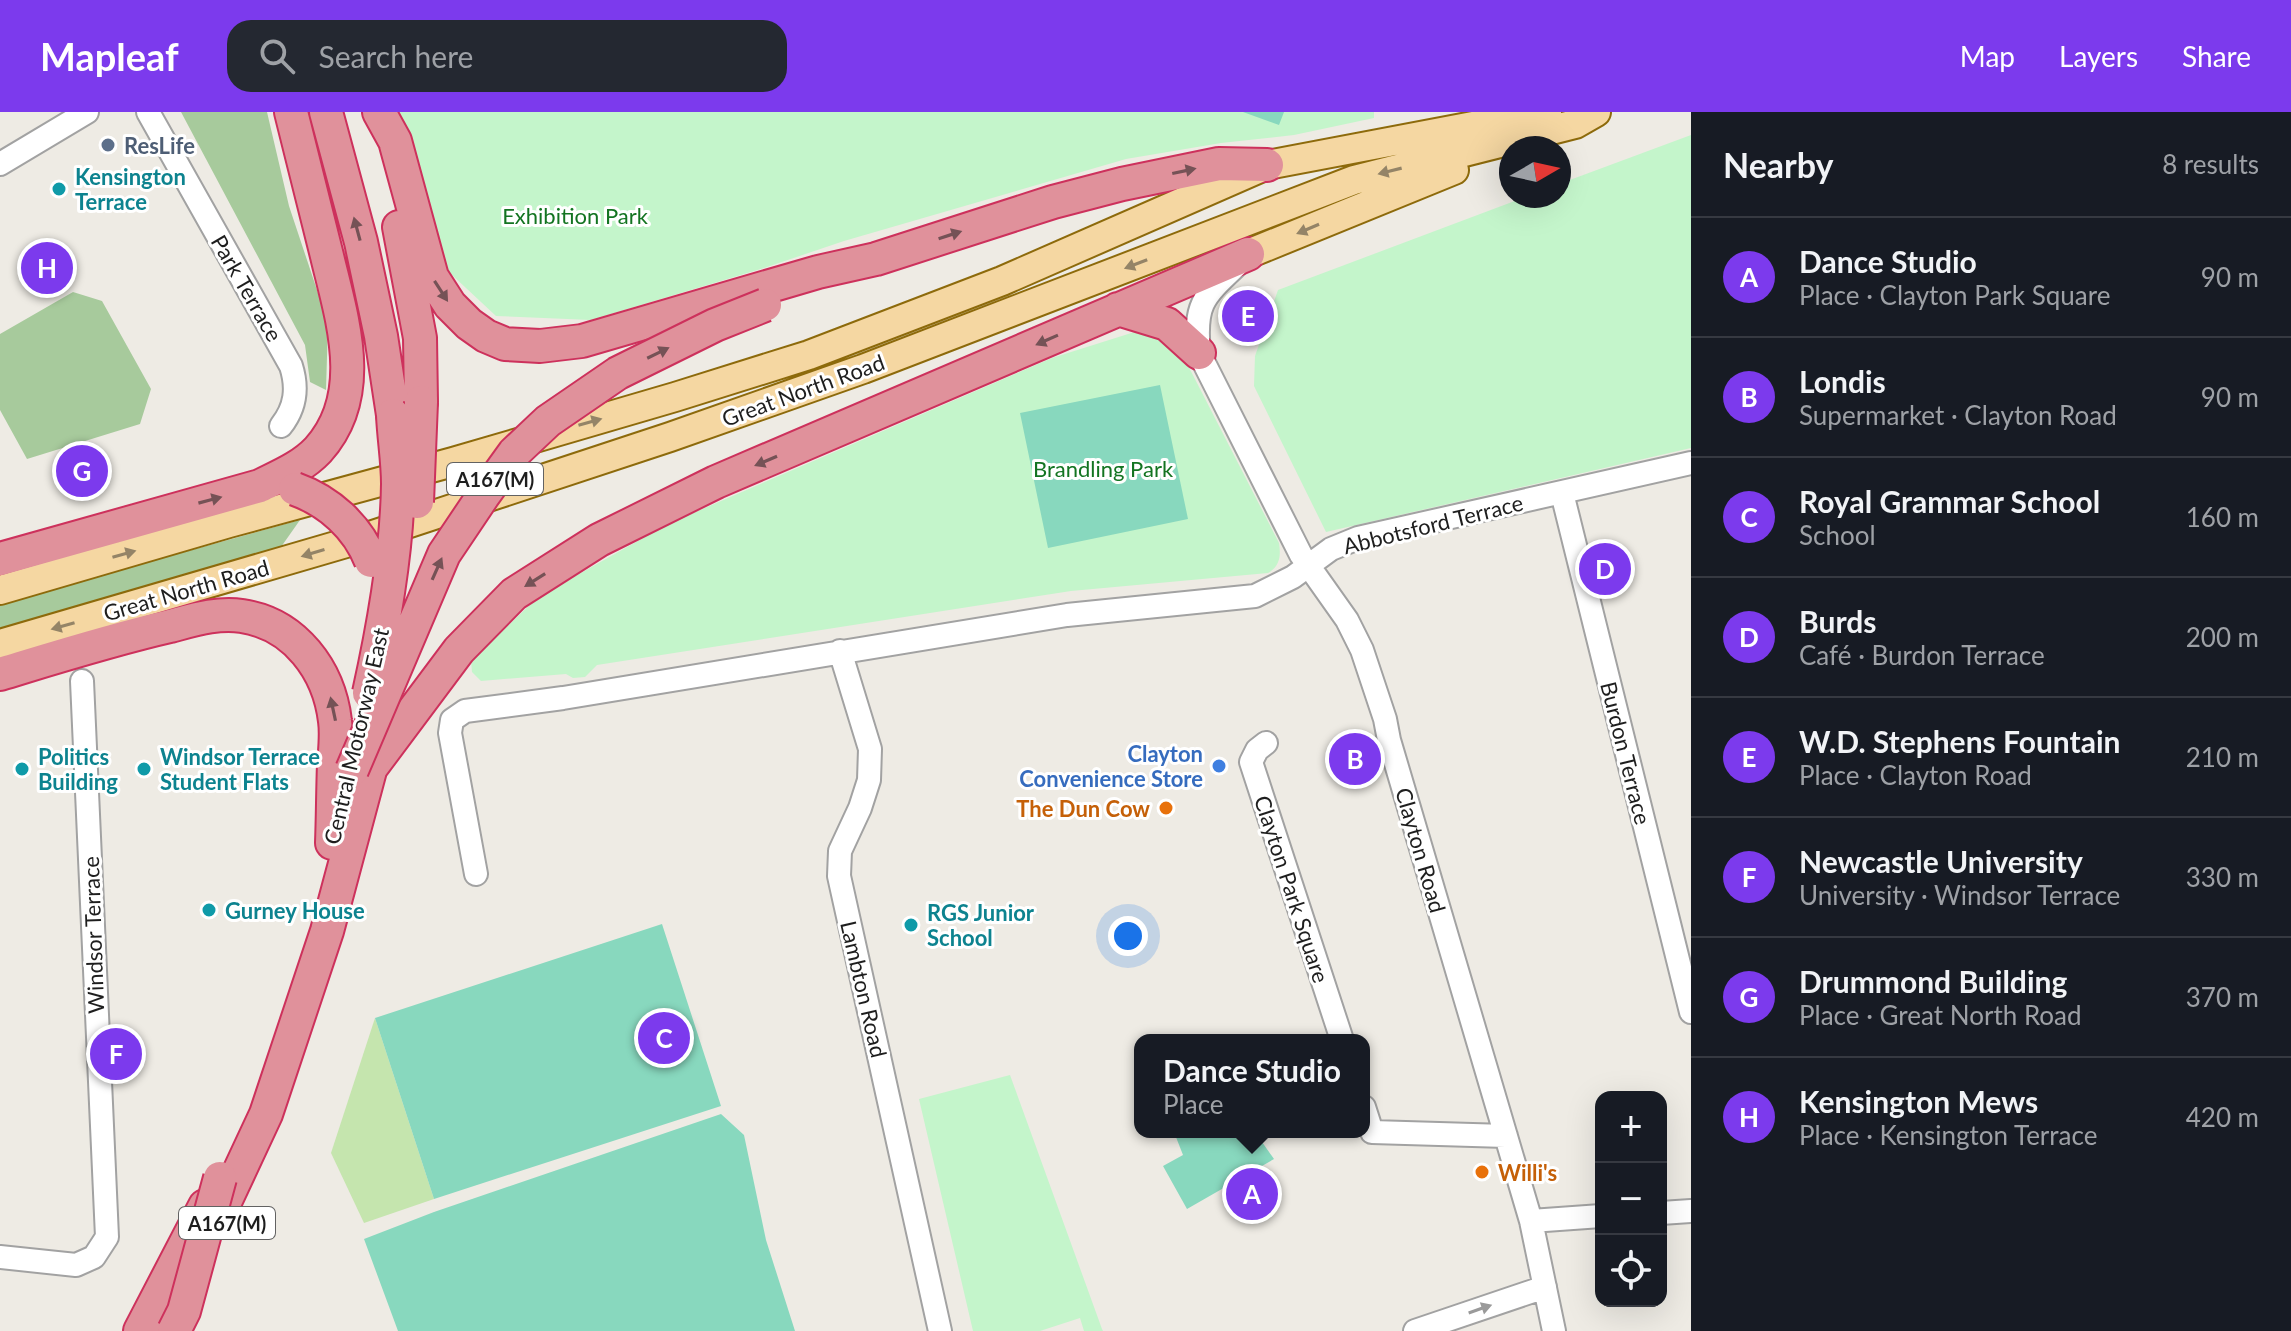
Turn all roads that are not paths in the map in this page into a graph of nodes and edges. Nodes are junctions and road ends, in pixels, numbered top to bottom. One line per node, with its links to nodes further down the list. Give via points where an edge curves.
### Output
1 (87, 112): 11 (street)
2 (148, 112): 18 (street, Park Terrace, via 291,366 294,400)
3 (291, 112): 20 (highway, via 349,363 338,416 317,451)
4 (326, 112): 17 (highway, Central Motorway East / A167(M), one-way to 4, via 381,336)
5 (369, 112): 17 (highway, Central Motorway East / A167(M), via 400,230 420,338)
6 (379, 112): 14 (highway, one-way to 14, via 395,141 432,277 469,324 505,344 582,341)
7 (1547, 112): 12 (main road, Great North Road)
8 (1585, 118): 9 (main road); 25 (main road, Great North Road, one-way to 25, via 1354,180 863,369 509,491)
9 (1541, 136)
10 (1499, 153): 13 (main road, one-way to 13)
11 (0, 164)
12 (1267, 165): 14 (highway, one-way to 12, via 1122,184 1219,164); 24 (main road, Great North Road, one-way to 12, via 809,355 1002,281)
13 (1248, 254): 15 (highway, A167(M)); 16 (street, via 1207,294 1196,325)
14 (820, 278): 31 (highway, A167(M), one-way to 14, bridge, via 444,554 514,453 548,421 618,373)
15 (1118, 309): 16 (highway, via 1167,324); 31 (highway, A167(M), one-way to 31, via 716,482 599,540 514,594 459,650)
16 (1199, 353): 23 (street, Clayton Road)
17 (407, 409): 29 (highway, Central Motorway East / A167(M), bridge, via 416,512); 31 (highway, Central Motorway East / A167(M), bridge, via 395,536)
18 (281, 426)
19 (1691, 463): 21 (street, Abbotsford Terrace)
20 (260, 486): 22 (highway, one-way to 20); 29 (highway, A167(M), bridge, via 314,496 363,543 384,609)
21 (1562, 493): 23 (street, Abbotsford Terrace, via 1358,538); 34 (street, Burdon Terrace)
22 (0, 559)
23 (1309, 566): 26 (street, via 1255,596 1067,615); 38 (street, Clayton Road, via 1347,620 1374,684)
24 (0, 590)
25 (0, 644)
26 (840, 651): 33 (street, via 465,711 452,720 450,733); 46 (street, Lambton Road, via 870,749 869,780 840,851 839,876)
27 (0, 674): 32 (highway, A167(M), one-way to 27, via 336,723 330,695 319,668 281,629 240,615 208,616)
28 (82, 681): 44 (street, Windsor Terrace, via 107,1237 94,1257 76,1265)
29 (390, 689): 31 (highway, Central Motorway East / A167(M))
30 (1266, 743): 35 (street, Clayton Park Square, via 1251,762)
31 (361, 770): 32 (highway, Central Motorway East / A167(M)); 36 (highway, Central Motorway East / A167(M), via 327,931)
32 (332, 843): 39 (highway, Central Motorway East / A167(M), via 259,1081)
33 (476, 874)
34 (1691, 1012)
35 (1340, 1034)
36 (266, 1114): 48 (highway, Central Motorway East / A167(M)); 50 (highway, A167(M))
37 (1370, 1126): 38 (street, via 1372,1132)
38 (1506, 1136): 43 (street, Clayton Road)
39 (220, 1178): 47 (highway, Central Motorway East / A167(M), bridge); 49 (highway, A167(M), bridge)
40 (1691, 1211): 41 (street)
41 (1667, 1213)
42 (1595, 1216): 43 (street)
43 (1531, 1221): 45 (street, Clayton Road)
44 (0, 1257)
45 (1545, 1287): 51 (street, one-way to 45); 52 (street, Clayton Road)
46 (938, 1321)
47 (140, 1331)
48 (166, 1331)
49 (174, 1331)
50 (184, 1331)
51 (1415, 1331)
52 (1554, 1331)

